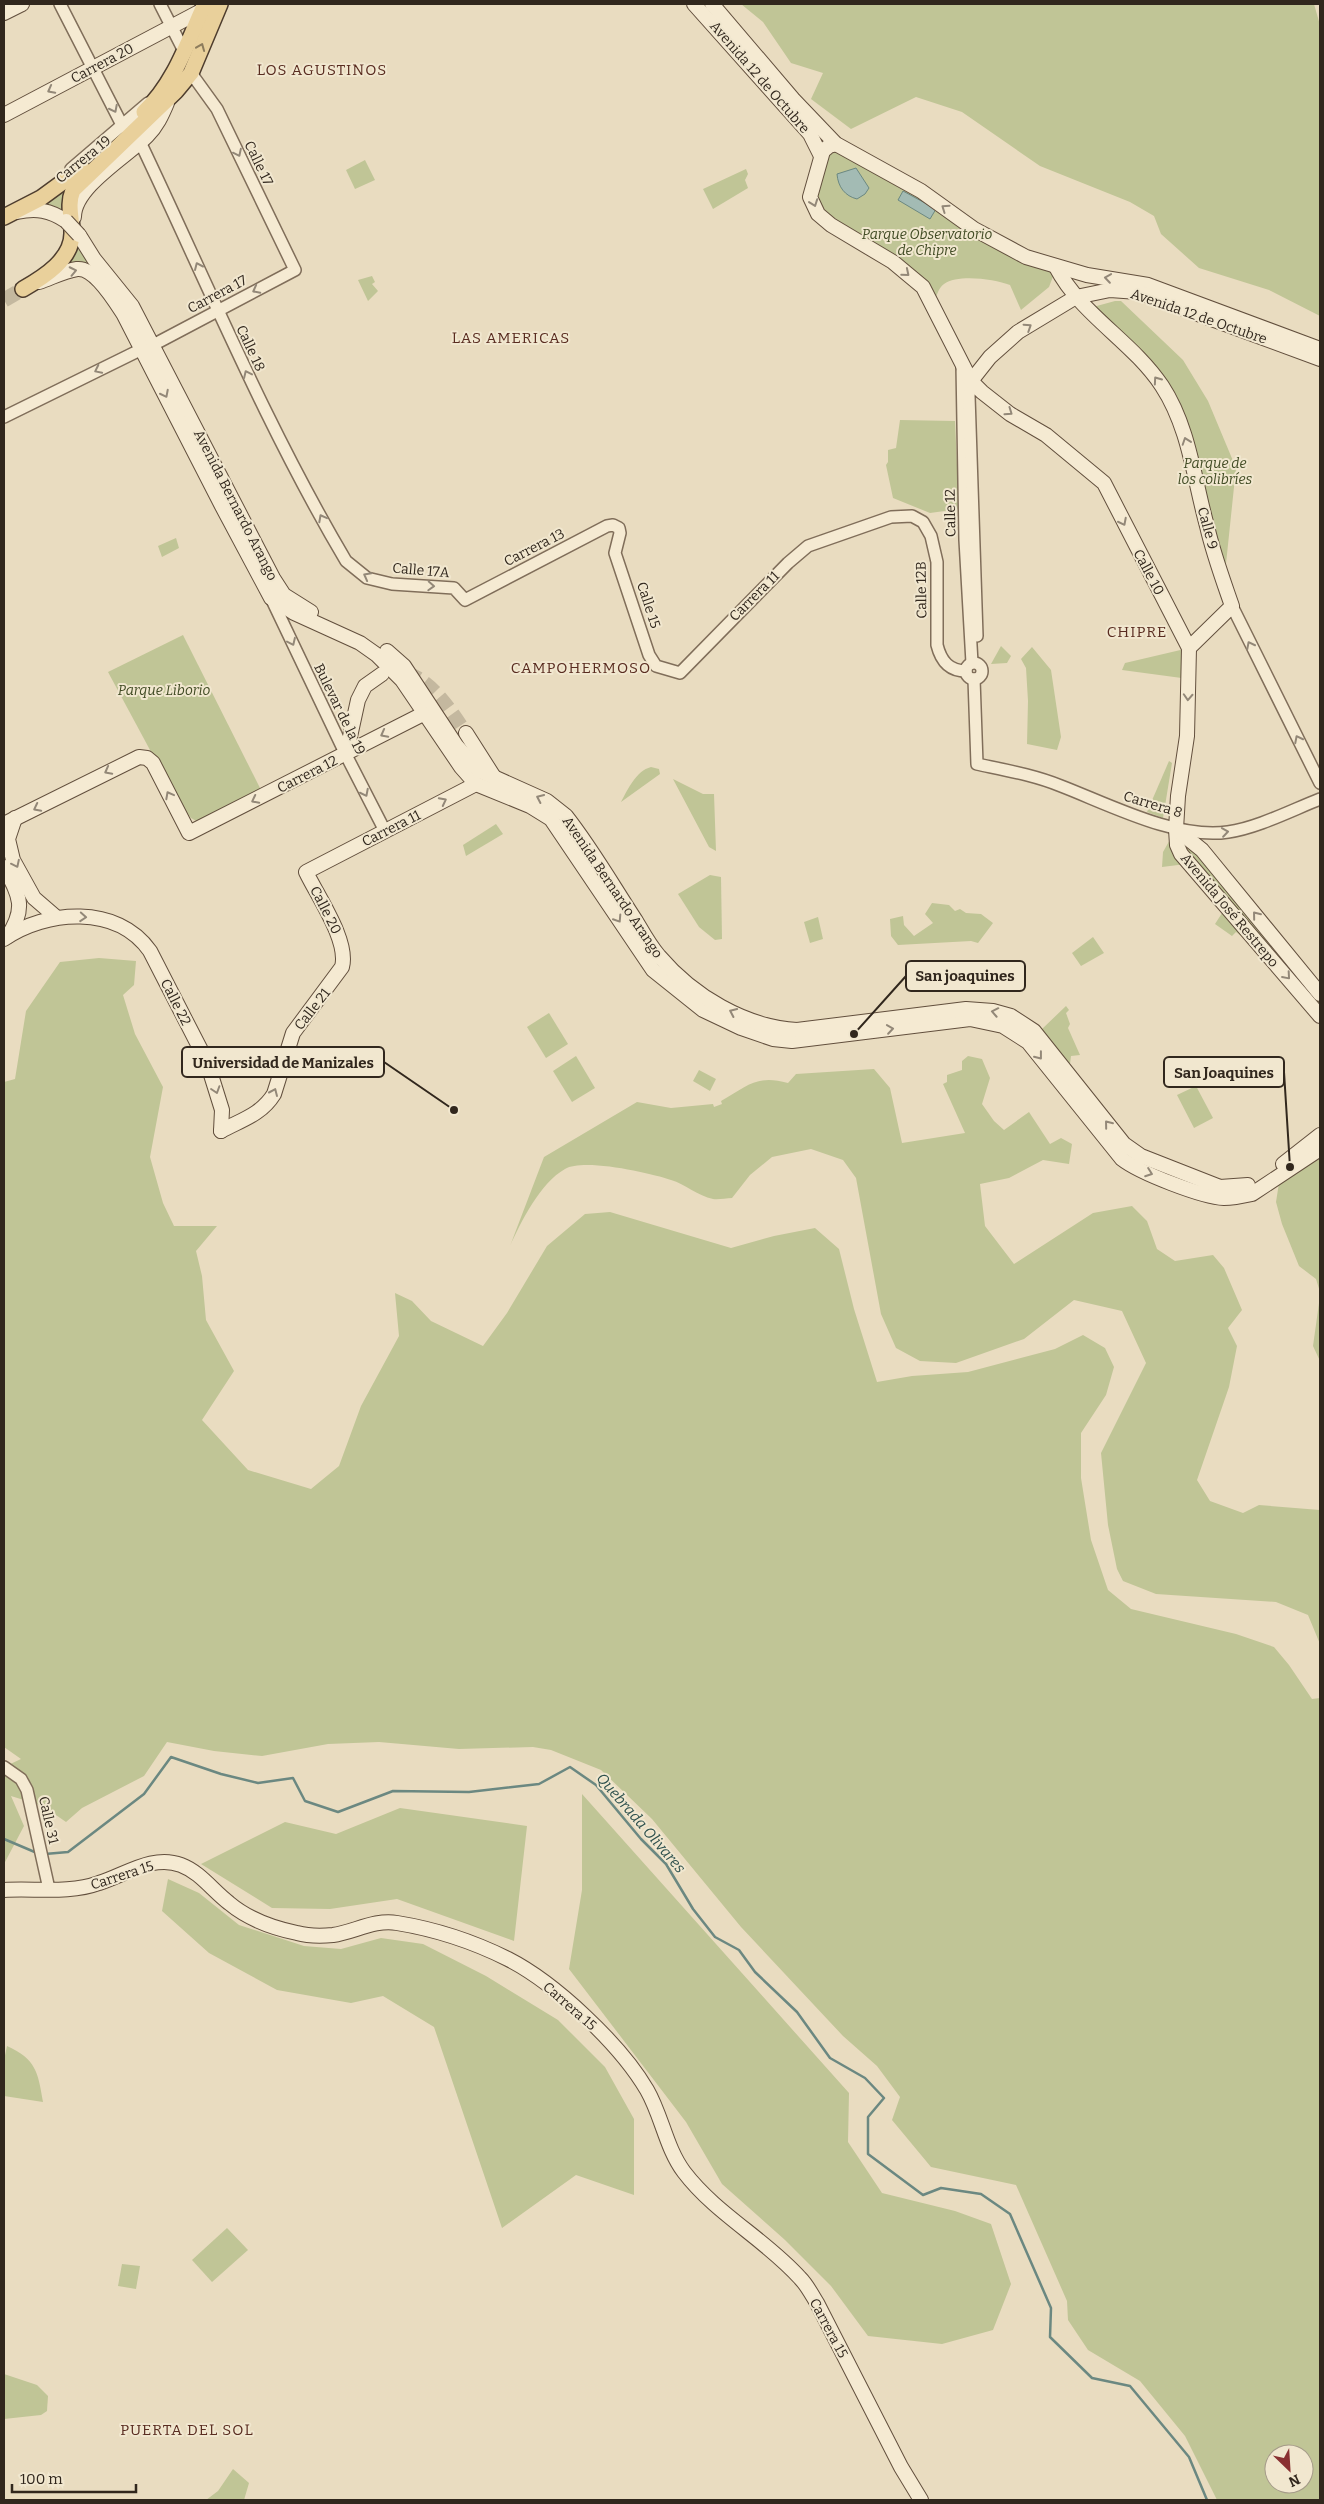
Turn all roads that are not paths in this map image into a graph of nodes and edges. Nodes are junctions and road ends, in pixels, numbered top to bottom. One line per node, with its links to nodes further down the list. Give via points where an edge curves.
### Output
1 (22, 4): 8 (main road)
2 (60, 4): 11 (street)
3 (160, 4): 9 (street)
4 (220, 4): 12 (main road, one-way to 4)
5 (694, 4): 18 (main road, Avenida 12 de Octubre, via 810,134)
6 (712, 4): 17 (main road, Avenida 12 de Octubre)
7 (203, 7): 9 (main road, Carrera 20); 10 (main road)
8 (4, 14)
9 (171, 26): 10 (street); 11 (main road, Carrera 20)
10 (185, 53): 13 (main road)
11 (93, 68): 14 (main road, Carrera 20, one-way to 14); 15 (street, one-way to 15)
12 (190, 73): 13 (main road); 23 (street, Calle 17, one-way to 23, via 216,109)
13 (161, 101): 15 (street, Carrera 19, via 148,103); 16 (main road, Carrera 19, via 160,119); 19 (main road, via 67,181 41,198); 24 (main road, via 73,190 68,206 72,233 69,250 58,263)
14 (4, 115)
15 (123, 127): 19 (street, Carrera 19, via 55,182)
16 (138, 143): 20 (main road, Carrera 19, via 86,190 78,199); 26 (street, Calle 18, one-way to 16)
17 (836, 144): 18 (main road, via 825,148); 21 (main road, Avenida 12 de Octubre, one-way to 17, via 1026,256 974,229 921,191)
18 (821, 156): 31 (main road, one-way to 31, via 810,197 818,214 831,226 893,262 923,287)
19 (7, 213): 20 (main road, Avenida Bernardo Arango, via 42,210)
20 (70, 219): 22 (main road); 22 (main road, Avenida Bernardo Arango, bridge)
21 (1056, 267): 25 (main road, Calle 9); 28 (main road, Avenida 12 de Octubre, one-way to 21, via 1148,285)
22 (104, 270): 27 (main road, Avenida Bernardo Arango, via 132,306)
23 (295, 270): 26 (street, Carrera 17, one-way to 26)
24 (25, 288): 27 (main road, Avenida Bernardo Arango, one-way to 27, via 79,269 92,273)
25 (1076, 297): 29 (main road, Avenida 12 de Octubre, one-way to 25, via 1018,332); 30 (main road, Avenida 12 de Octubre, via 1110,290 1138,292); 39 (main road, Calle 9, one-way to 25, via 1172,403 1148,367)
26 (217, 311): 27 (street, Carrera 17); 36 (street, Calle 18, one-way to 26, via 253,388)
27 (148, 347): 33 (street, Carrera 17, one-way to 33); 37 (main road, Avenida Bernardo Arango, one-way to 37, via 222,506); 48 (main road, Avenida Bernardo Arango, via 284,595 388,652 404,666 468,759 478,770)
28 (1320, 349)
29 (990, 358): 31 (main road); 32 (main road, Avenida 12 de Octubre)
30 (1320, 360)
31 (962, 363): 32 (main road); 41 (street, Calle 12, via 965,540)
32 (971, 381): 40 (main road, Calle 10, one-way to 40, via 1010,414 1046,435 1104,483); 41 (street, Calle 12, via 978,653)
33 (4, 417)
34 (619, 528): 38 (street, Carrera 13, via 607,526); 42 (street, Calle 15, via 615,553 649,655 656,666)
35 (839, 534): 41 (street, Calle 12B, via 891,517 912,516 923,522 931,536 937,562 936,645 940,657 949,667); 42 (street, Carrera 11, via 808,546 788,563)
36 (346, 561): 38 (street, Calle 17A, via 367,578 392,584 454,588)
37 (271, 598): 44 (main road, Avenida Bernardo Arango, via 294,613 360,643 377,655 402,680); 46 (street, Bulevar de la 19, one-way to 46)
38 (464, 600)
39 (1232, 606): 40 (main road); 49 (street, Calle 9, one-way to 39)
40 (1190, 648): 55 (main road, Calle 10, one-way to 55, via 1187,736)
41 (972, 669): 47 (street, Calle 12)
42 (680, 673)
43 (382, 674): 46 (main road, via 365,686 358,700)
44 (423, 714): 46 (main road, Carrera 12, one-way to 46); 50 (main road, Avenida Bernardo Arango)
45 (466, 733): 48 (main road)
46 (346, 755): 54 (main road, Carrera 12, one-way to 54); 56 (street, Bulevar de la 19, one-way to 56)
47 (977, 764): 55 (street, Carrera 8, via 1060,786)
48 (495, 777): 67 (main road, Avenida Bernardo Arango, one-way to 48, via 1258,1181 1239,1188 1220,1187 1141,1156 1124,1144 1034,1031 1011,1016 966,1009 797,1030 755,1022 705,997 658,956 566,816 547,801)
49 (1320, 783)
50 (476, 784): 56 (main road, Carrera 11, one-way to 50); 68 (main road, Avenida Bernardo Arango, one-way to 68, via 530,806 551,819 653,970 703,1010 741,1028 773,1039 792,1040 970,1019 1003,1026 1028,1042 1122,1159 1140,1170 1211,1196 1252,1194)
51 (1320, 799): 55 (street, Carrera 8, one-way to 51, via 1206,834 1229,832)
52 (180, 815): 53 (main road, one-way to 53, via 153,763 139,757); 54 (main road, via 193,823); 54 (main road, Carrera 12, via 189,833)
53 (10, 821): 59 (main road, one-way to 59, via 8,840 13,860 34,898)
54 (208, 824)
55 (1176, 829): 62 (main road, Avenida José Restrepo, one-way to 55, via 1202,850); 63 (main road, Avenida José Restrepo, one-way to 63, via 1181,854)
56 (385, 831): 58 (main road, Carrera 11)
57 (4, 867): 60 (main road, via 20,902 18,918)
58 (306, 872): 61 (main road, Calle 20)
59 (56, 917): 60 (main road, Calle 22, via 28,926); 64 (main road, Calle 22, one-way to 64, via 96,918 114,923 137,936 150,951 207,1062)
60 (6, 938)
61 (343, 949): 65 (main road, Calle 21, one-way to 61, via 256,1114 274,1094 293,1033 340,972)
62 (1320, 994)
63 (1320, 1016)
64 (222, 1110): 65 (main road); 66 (main road, Calle 22)
65 (238, 1122): 66 (main road, Calle 21)
66 (221, 1131)
67 (1320, 1135)
68 (1320, 1150)
69 (4, 1767): 70 (street, Calle 31, via 21,1779 27,1790)
70 (48, 1885): 71 (main road, Carrera 15); 72 (main road, Carrera 15, via 88,1887 146,1864 170,1863 190,1870 230,1905 279,1929 332,1935 394,1922 422,1928 491,1952 546,1984 598,2029 634,2072 647,2090 682,2170 699,2190 802,2280)
71 (4, 1890)
72 (921, 2500)

